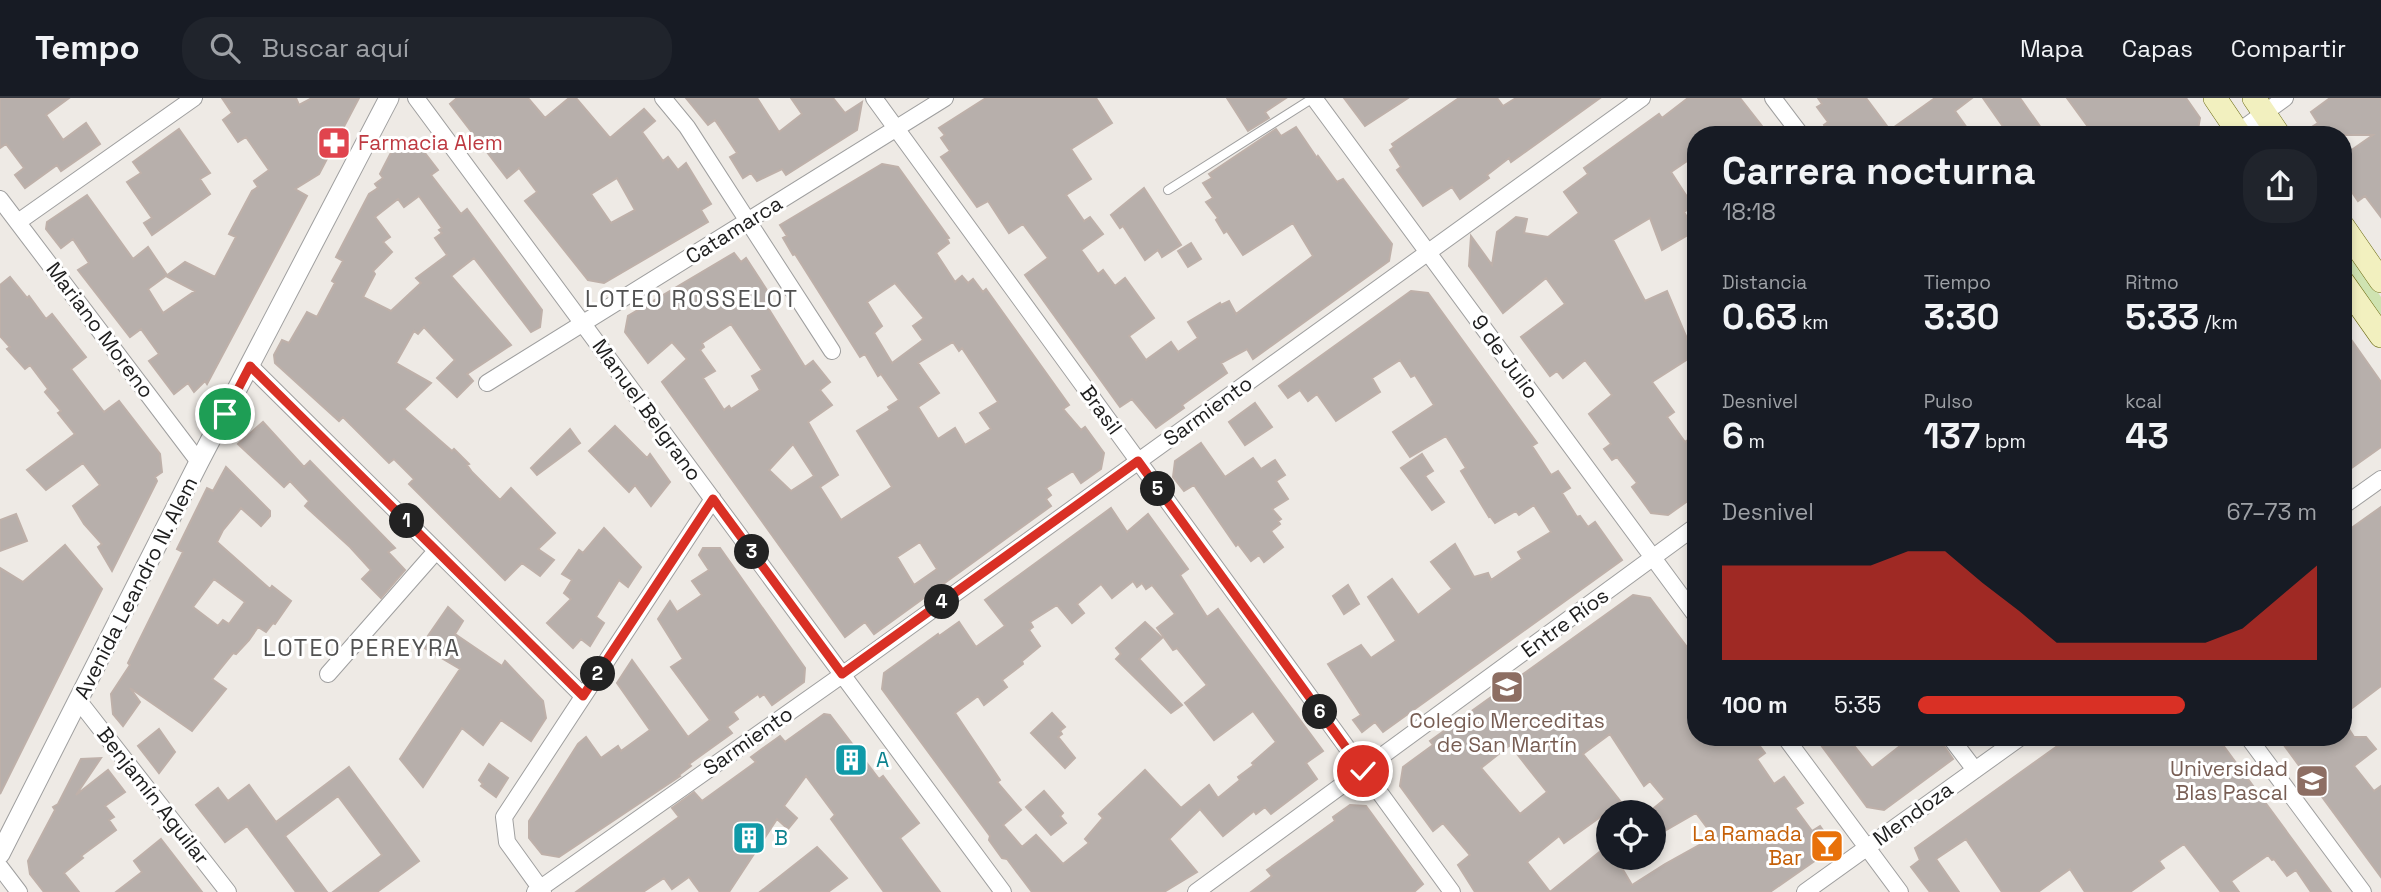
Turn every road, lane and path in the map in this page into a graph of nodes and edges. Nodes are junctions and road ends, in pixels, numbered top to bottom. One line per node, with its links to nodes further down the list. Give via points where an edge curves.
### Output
1 (194, 98): 21 (street)
2 (389, 98): 29 (street, Avenida Leandro N. Alem)
3 (416, 98): 26 (street, Manuel Belgrano)
4 (663, 98): 20 (street)
5 (874, 98): 17 (street, Brasil)
6 (945, 98): 17 (street, Catamarca)
7 (1314, 98): 18 (lane); 23 (street, 9 de Julio)
8 (1642, 98): 23 (street, Sarmiento)
9 (1773, 98): 13 (street)
10 (2215, 98): 14 (main road)
11 (2285, 98): 12 (street)
12 (2259, 105): 15 (street); 16 (main road)
13 (1794, 126)
14 (2232, 126)
15 (2243, 126)
16 (2274, 126)
17 (897, 129): 20 (street, Catamarca); 31 (street, Brasil)
18 (1168, 190)
19 (0, 199): 21 (street, Mariano Moreno)
20 (748, 221): 26 (street, Catamarca); 28 (street)
21 (18, 222): 32 (street, Mariano Moreno)
22 (2352, 239): 24 (main road)
23 (1428, 252): 31 (street, Sarmiento); 38 (street, 9 de Julio)
24 (2381, 281)
25 (2352, 295): 27 (main road)
26 (583, 323): 30 (street, Catamarca); 34 (street, Manuel Belgrano)
27 (2381, 337)
28 (832, 351)
29 (250, 366): 32 (street, Avenida Leandro N. Alem); 37 (street)
30 (487, 383)
31 (1138, 461): 41 (street, Sarmiento); 49 (street, Brasil)
32 (200, 462): 43 (street, Avenida Leandro N. Alem)
33 (2381, 479): 35 (street)
34 (713, 499): 41 (street, Manuel Belgrano); 42 (street)
35 (2352, 500)
36 (1687, 533): 38 (street, Entre Ríos)
37 (436, 551): 40 (street); 42 (street)
38 (1653, 558): 39 (street, 9 de Julio); 49 (street, Entre Ríos)
39 (1687, 603)
40 (328, 674)
41 (842, 674): 53 (street, Sarmiento); 56 (street, Manuel Belgrano)
42 (583, 696): 53 (street, via 504,817 507,842)
43 (78, 700): 51 (street, Avenida Leandro N. Alem); 55 (street, Benjamín Aguilar)
44 (1792, 746): 50 (street)
45 (1957, 746): 48 (street)
46 (2008, 746): 48 (street, Mendoza)
47 (2255, 746): 61 (street)
48 (1975, 770): 50 (street, Mendoza)
49 (1363, 771): 57 (street, Entre Ríos); 58 (street, Brasil)
50 (1867, 848): 59 (street, Mendoza); 60 (street)
51 (0, 854)
52 (0, 867): 54 (street)
53 (539, 891)
54 (19, 892)
55 (228, 892)
56 (1003, 892)
57 (1196, 892)
58 (1452, 892)
59 (1805, 892)
60 (1899, 892)
61 (2363, 892)

